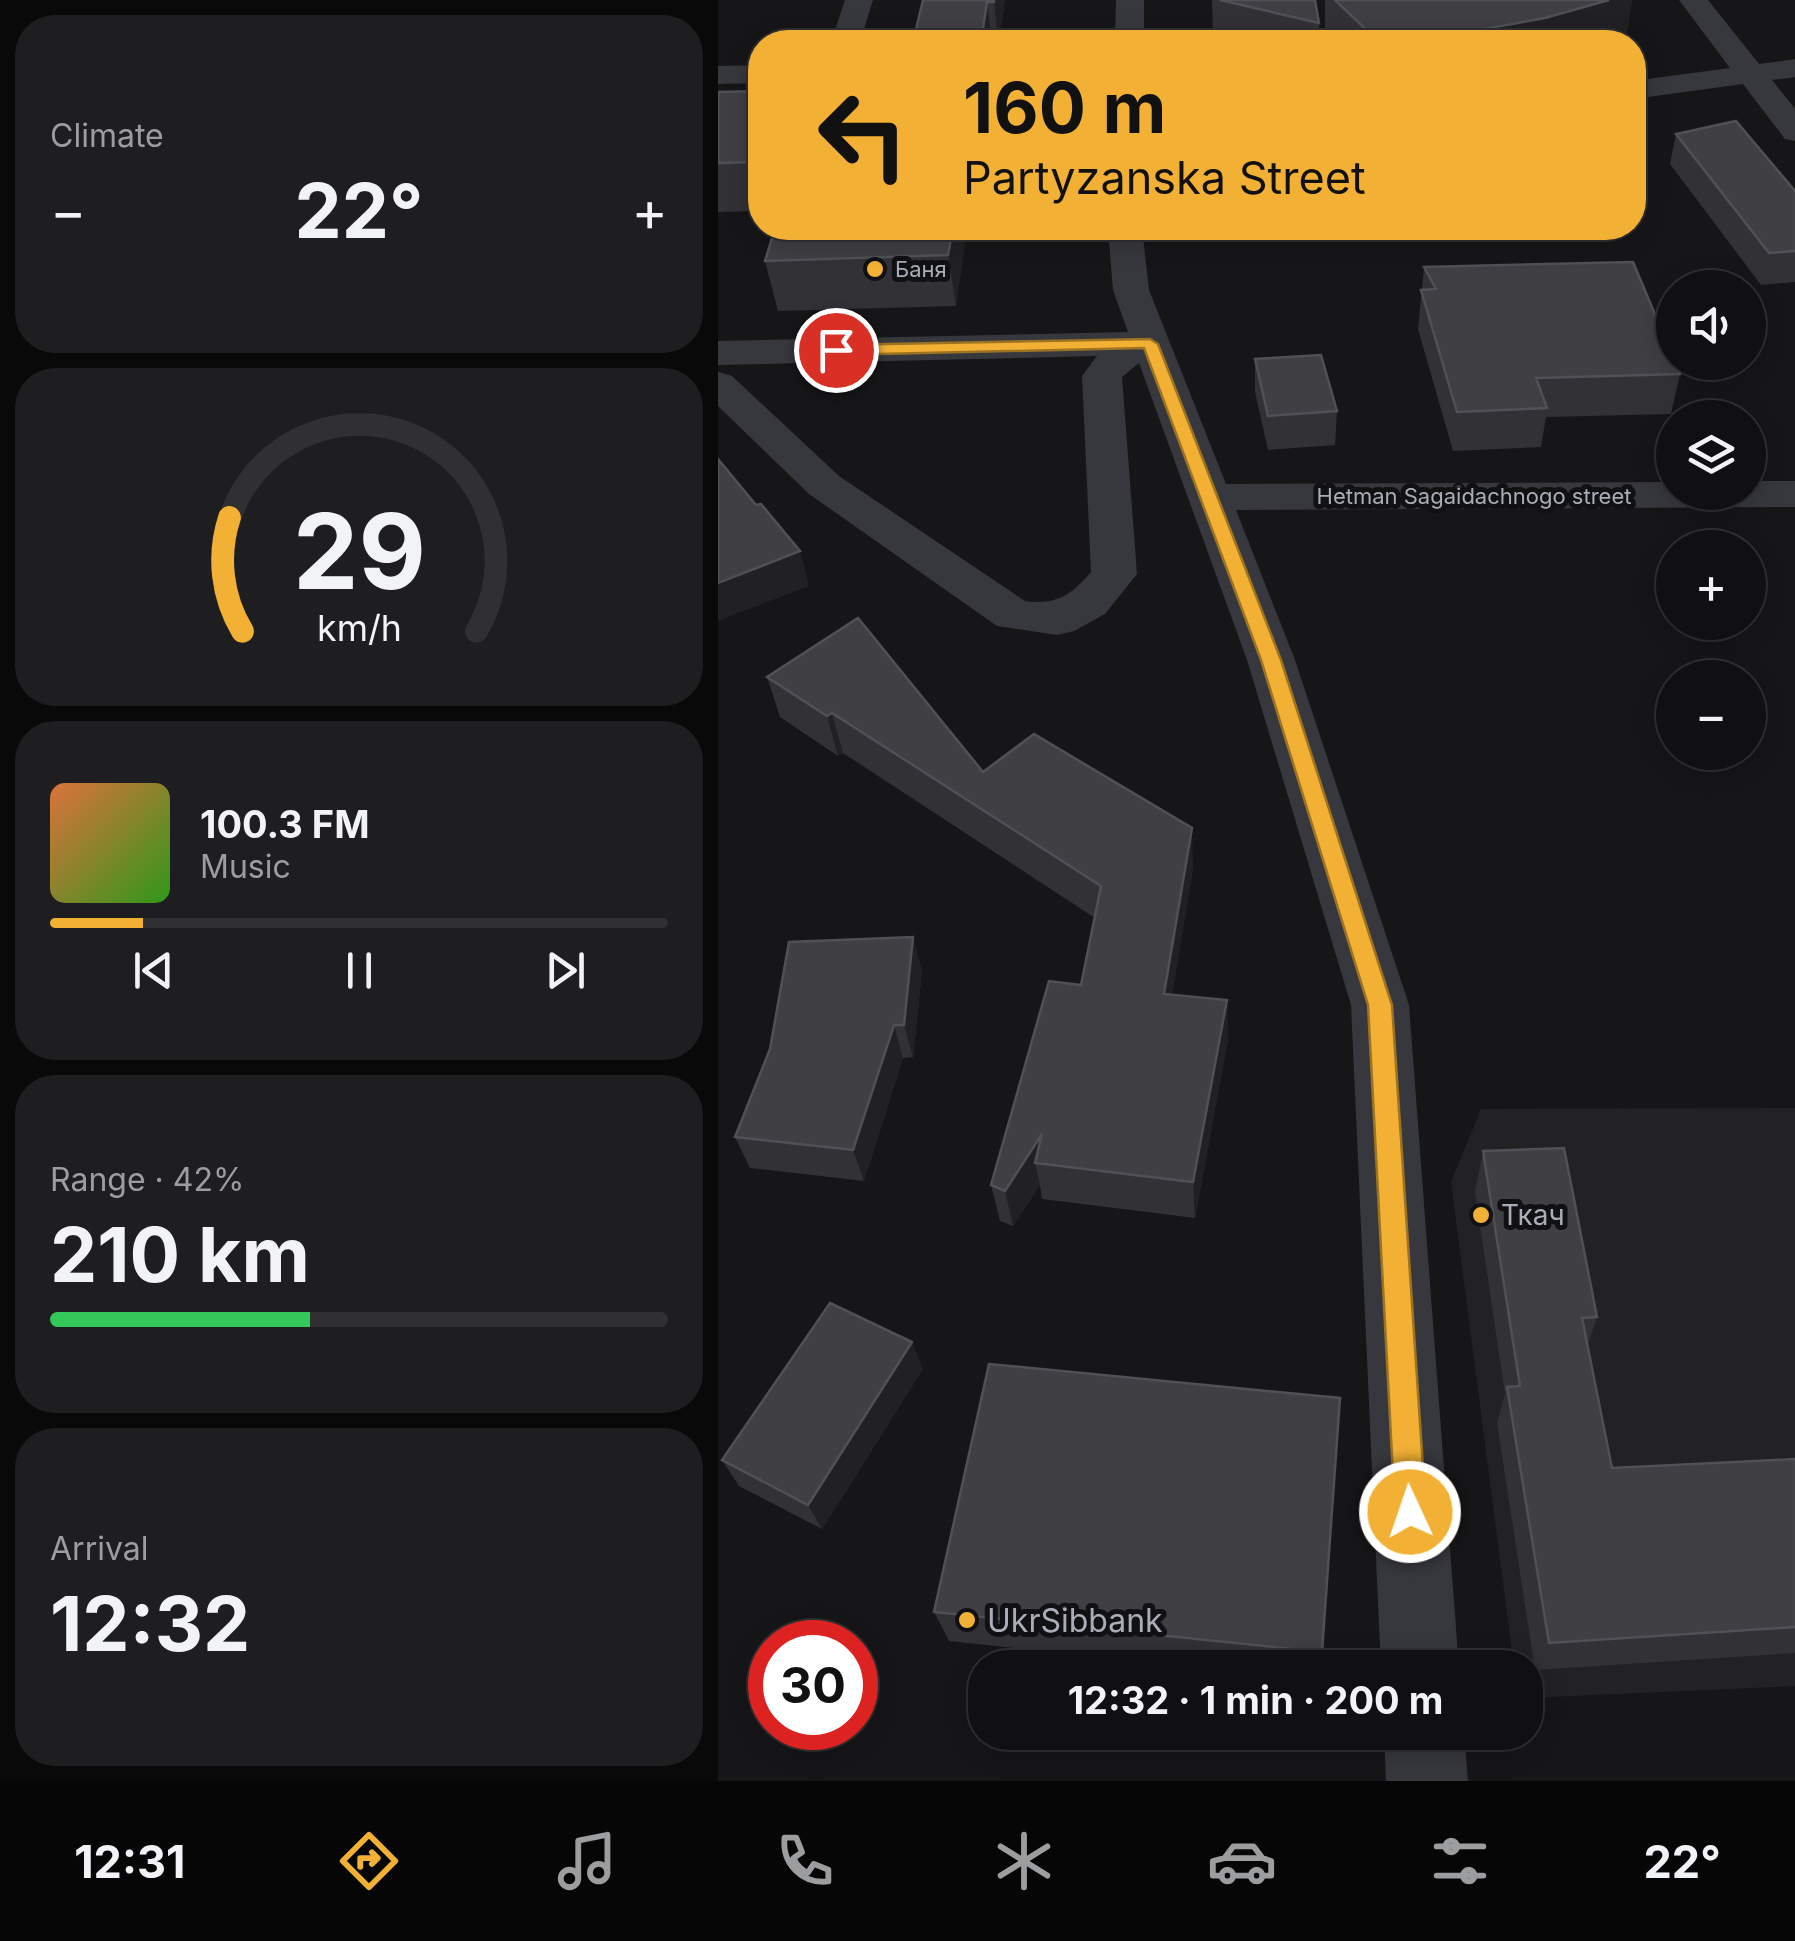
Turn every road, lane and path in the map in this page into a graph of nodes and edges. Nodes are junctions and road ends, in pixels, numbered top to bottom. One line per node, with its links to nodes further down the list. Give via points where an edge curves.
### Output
1 (859, 0): 4 (street)
2 (1130, 0): 5 (street)
3 (1693, 0): 7 (street)
4 (850, 30)
5 (1130, 30)
6 (1796, 68): 7 (street)
7 (1749, 72): 10 (street); 11 (street)
8 (748, 75): 9 (street)
9 (718, 76)
10 (1646, 88)
11 (1796, 132)
12 (1126, 240): 13 (street, via 1130,290)
13 (1150, 344): 14 (street); 15 (street, via 1115,359 1102,376 1114,574 1089,604 1057,620 1012,615 905,542 824,485); 17 (street)
14 (718, 353)
15 (718, 384)
16 (1796, 494): 17 (street, Hetman Sagaidachnogo street)
17 (1212, 498): 18 (street, via 1271,660 1380,1005)
18 (1419, 1650)
19 (1425, 1750): 20 (street)
20 (1427, 1781)

